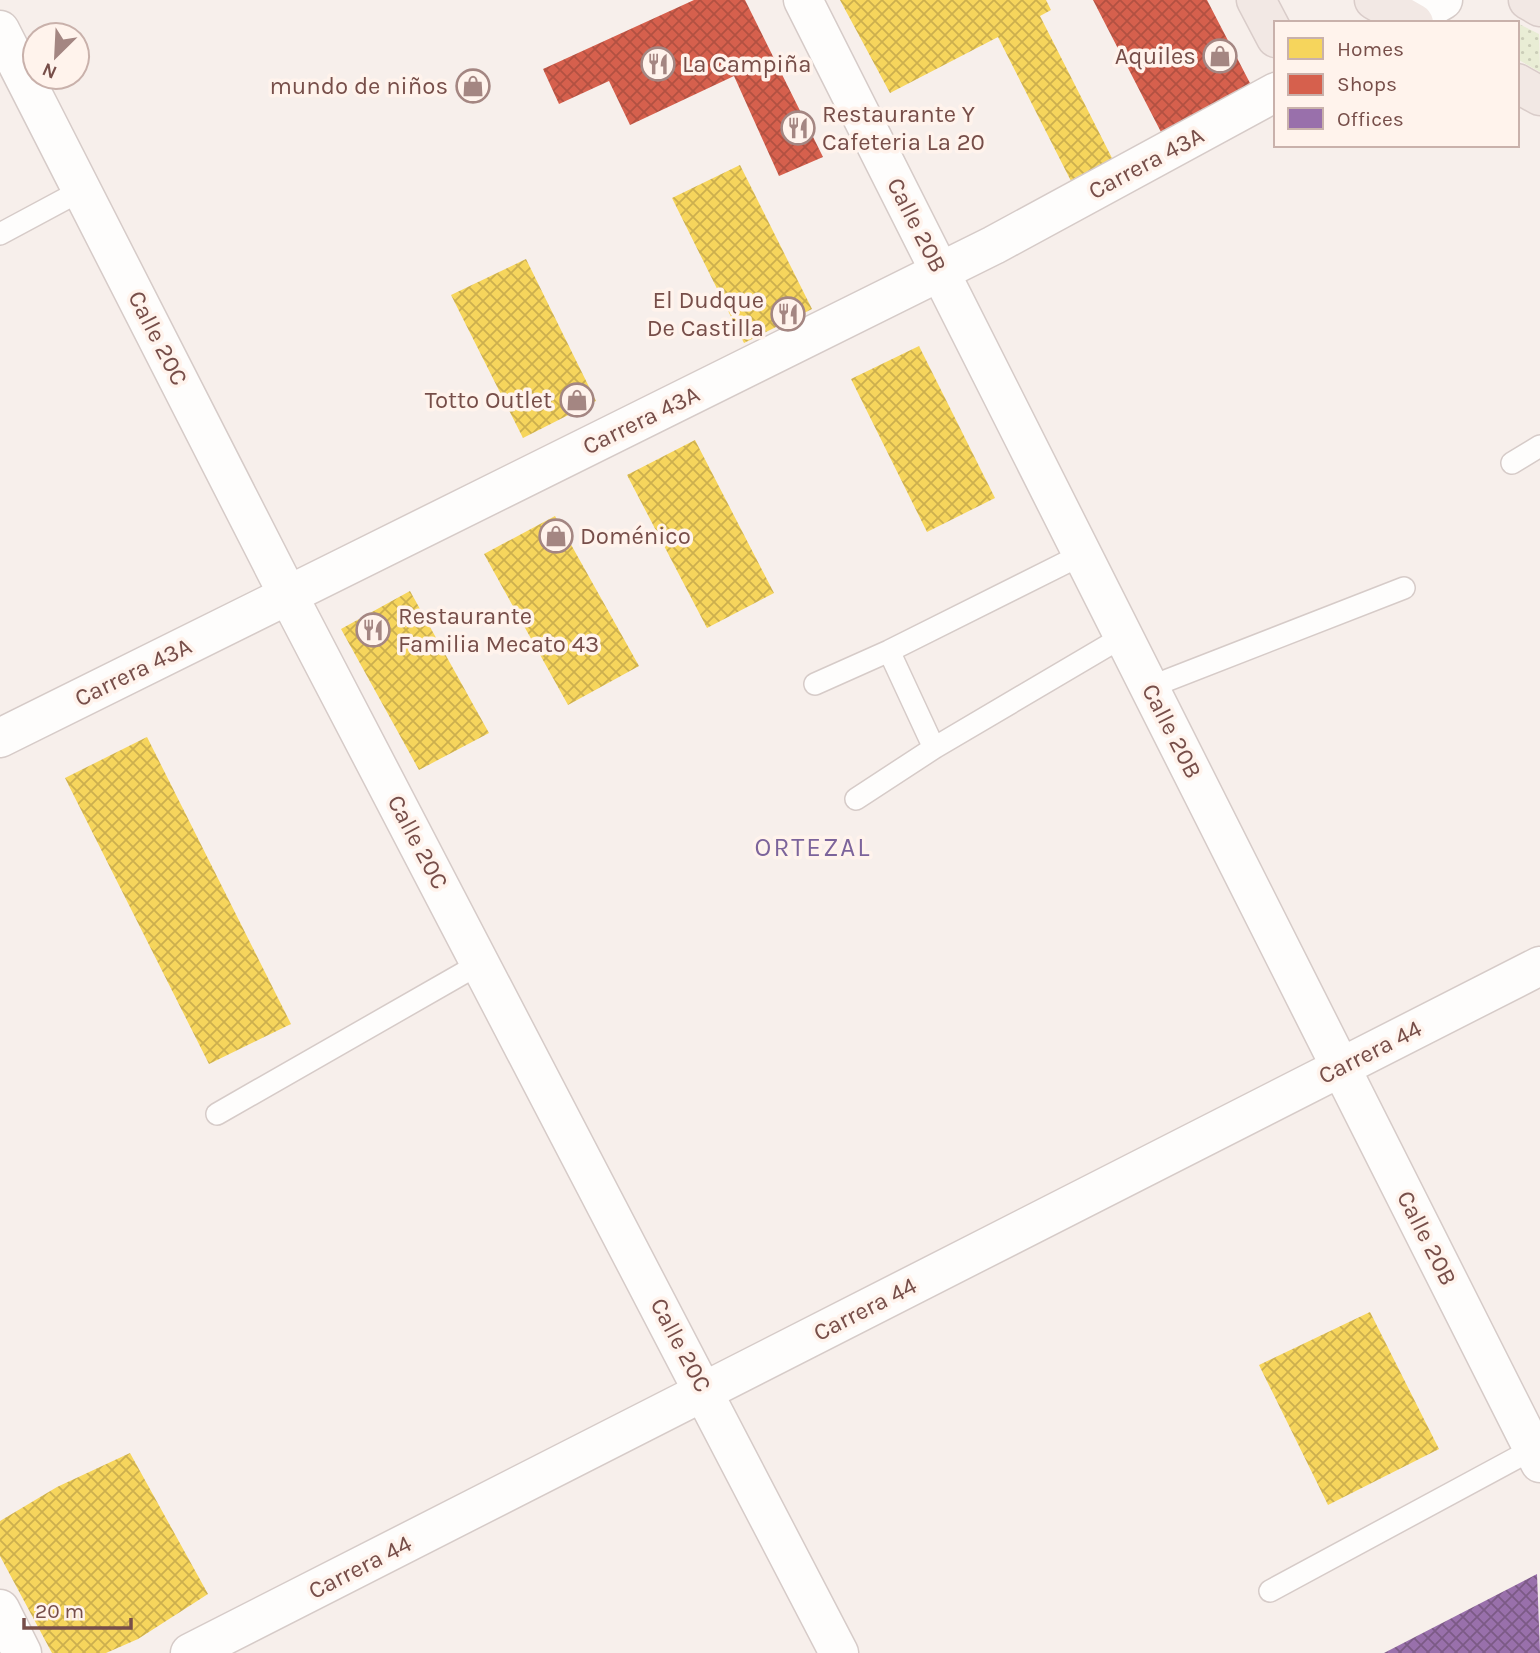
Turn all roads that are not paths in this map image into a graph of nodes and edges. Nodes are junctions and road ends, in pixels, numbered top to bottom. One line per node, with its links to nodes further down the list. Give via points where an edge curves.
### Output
1 (803, 0): 16 (street, Calle 20B)
2 (1256, 0): 10 (highway)
3 (1374, 0): 7 (highway)
4 (1443, 0): 8 (street)
5 (1528, 0): 6 (highway)
6 (1540, 7)
7 (1407, 21)
8 (1411, 21)
9 (0, 30): 14 (street, Calle 20C)
10 (1274, 34)
11 (1519, 84): 13 (highway)
12 (1274, 93): 16 (street, Carrera 43A)
13 (1540, 96)
14 (82, 190): 15 (lane); 21 (street, Calle 20C)
15 (0, 234)
16 (940, 271): 19 (street, Calle 20B); 21 (street, Carrera 43A)
17 (1540, 446): 18 (lane)
18 (1512, 463)
19 (1083, 555): 22 (street, Calle 20B); 23 (lane)
20 (1404, 588): 25 (lane)
21 (288, 595): 26 (street, Carrera 43A); 29 (street, Calle 20C)
22 (1124, 636): 25 (street, Calle 20B); 27 (lane)
23 (890, 651): 24 (lane); 27 (lane)
24 (815, 684)
25 (1150, 687): 31 (street, Calle 20B)
26 (0, 738)
27 (934, 748): 28 (lane)
28 (856, 799)
29 (481, 963): 32 (lane); 33 (street, Calle 20C)
30 (1540, 966): 31 (street, Carrera 44)
31 (1341, 1067): 33 (street, Carrera 44); 34 (street, Calle 20B)
32 (217, 1114)
33 (705, 1391): 38 (street, Carrera 44); 39 (street, Calle 20C)
34 (1537, 1456): 35 (lane)
35 (1270, 1591)
36 (0, 1609): 37 (street)
37 (22, 1653)
38 (190, 1653)
39 (839, 1653)

